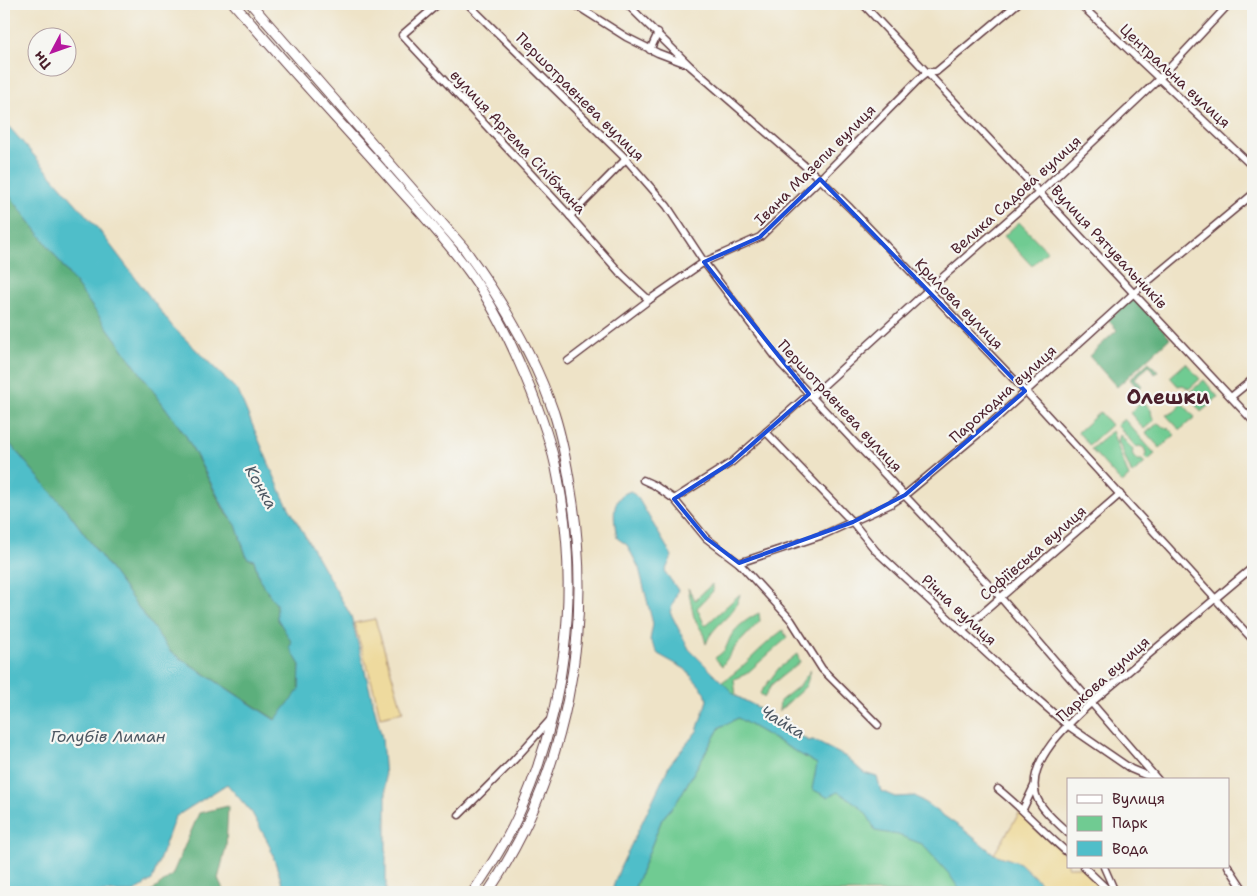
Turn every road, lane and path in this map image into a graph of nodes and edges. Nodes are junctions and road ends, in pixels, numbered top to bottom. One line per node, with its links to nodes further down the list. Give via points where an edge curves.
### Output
1 (251, 4): 60 (highway, via 463,247 488,280 527,347 554,413 567,464 580,575 579,625 572,683 551,765 540,794 516,846)
2 (438, 4): 21 (street, вулиця Артема Сілібжана, via 402,35)
3 (468, 4): 16 (street, Першотравнева вулиця)
4 (574, 4): 12 (street)
5 (627, 4): 11 (street, Крилова вулиця)
6 (863, 4): 14 (street, Вулиця Рятувальників)
7 (1018, 4): 14 (street, Івана Мазепи вулиця, via 936,72)
8 (1080, 4): 15 (street, Центральна вулиця)
9 (1229, 4): 15 (street, Велика Садова вулиця)
10 (234, 5): 45 (highway, via 425,218 469,272 512,344 546,430 558,477 564,521 569,570 568,618 561,677)
11 (658, 33): 12 (street); 13 (street, Крилова вулиця)
12 (650, 50): 13 (street)
13 (690, 66): 18 (street, Крилова вулиця)
14 (928, 72): 18 (street, Івана Мазепи вулиця); 19 (street, Вулиця Рятувальників)
15 (1159, 79): 17 (street, Центральна вулиця); 19 (street, Велика Садова вулиця)
16 (626, 159): 21 (street); 22 (street, Першотравнева вулиця, via 667,206)
17 (1253, 167)
18 (820, 180): 22 (street, Івана Мазепи вулиця, via 760,237); 23 (street, Крилова вулиця)
19 (1040, 192): 23 (street, Велика Садова вулиця); 24 (street, Вулиця Рятувальників)
20 (1253, 194): 24 (street, Пароходна вулиця)
21 (570, 216): 25 (street, вулиця Артема Сілібжана, via 622,275)
22 (704, 262): 25 (street, Івана Мазепи вулиця); 29 (street, Першотравнева вулиця, via 781,364)
23 (928, 290): 28 (street, Крилова вулиця); 29 (street, Велика Садова вулиця)
24 (1134, 293): 28 (street, Пароходна вулиця); 30 (street, Вулиця Рятувальників)
25 (649, 300): 26 (street, Івана Мазепи вулиця)
26 (568, 361)
27 (1253, 379): 30 (street)
28 (1025, 391): 34 (street, Крилова вулиця); 35 (street, Пароходна вулиця)
29 (810, 395): 32 (street, Велика Садова вулиця); 35 (street, Першотравнева вулиця)
30 (1231, 397): 31 (street, Вулиця Рятувальників)
31 (1253, 421)
32 (766, 432): 36 (street, Велика Садова вулиця, via 732,462); 37 (street, Річна вулиця)
33 (643, 480): 36 (street)
34 (1120, 494): 40 (street, Софіївська вулиця); 41 (street, Крилова вулиця)
35 (905, 495): 37 (street, Пароходна вулиця); 40 (street, Першотравнева вулиця)
36 (674, 499): 38 (street, via 706,538)
37 (853, 522): 38 (street, Пароходна вулиця); 42 (street, Річна вулиця, via 876,551)
38 (739, 563): 47 (street, via 791,620 822,670)
39 (1253, 567): 41 (street, Паркова вулиця)
40 (1001, 598): 42 (street, Софіївська вулиця); 44 (street, Першотравнева вулиця)
41 (1215, 598): 43 (street, Крилова вулиця); 44 (street, Паркова вулиця)
42 (963, 630): 46 (street, Річна вулиця)
43 (1253, 640)
44 (1092, 702): 46 (street, Паркова вулиця); 49 (street, Першотравнева вулиця)
45 (551, 720): 53 (street); 59 (highway, via 517,818)
46 (1067, 725): 48 (street, Річна вулиця, via 1131,769); 50 (street, Паркова вулиця, via 1039,765)
47 (878, 726)
48 (1152, 778)
49 (1155, 778)
50 (1035, 784): 52 (street, Паркова вулиця); 54 (street, via 1040,803)
51 (998, 789): 52 (street)
52 (1023, 809): 55 (street)
53 (459, 815)
54 (1067, 832)
55 (1067, 852)
56 (1085, 868): 61 (street)
57 (1104, 868): 62 (street)
58 (1229, 868): 63 (street)
59 (473, 892)
60 (488, 892)
61 (1110, 892)
62 (1115, 892)
63 (1245, 892)

